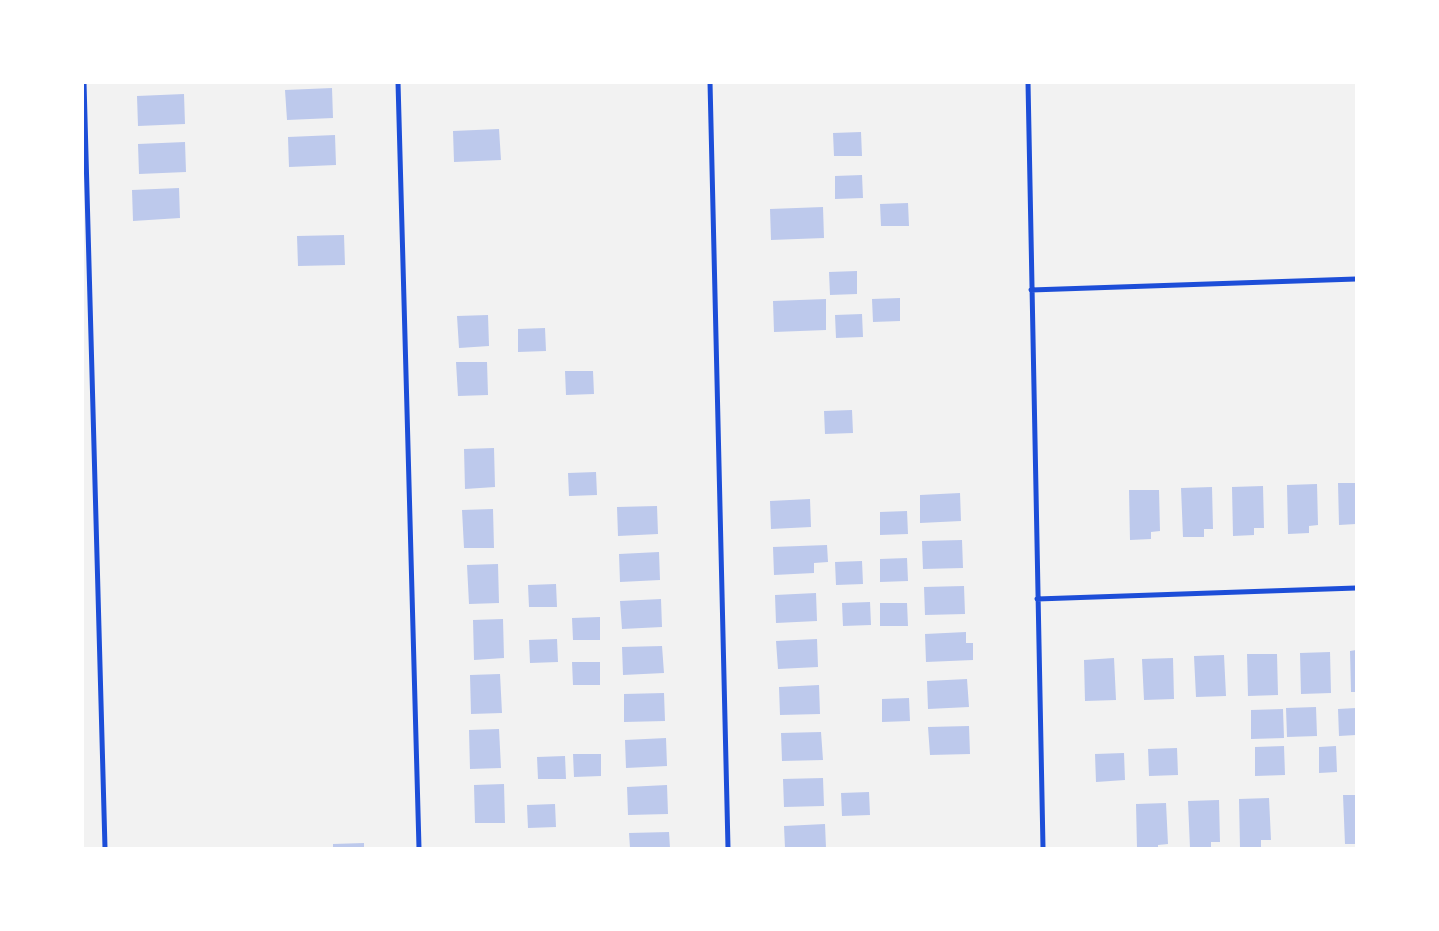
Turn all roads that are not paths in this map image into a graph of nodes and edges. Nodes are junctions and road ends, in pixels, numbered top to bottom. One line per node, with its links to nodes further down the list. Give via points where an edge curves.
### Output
1 (84, 82): 9 (street)
2 (398, 82): 10 (street)
3 (710, 82): 11 (street)
4 (1028, 82): 6 (street)
5 (1356, 279): 6 (street)
6 (1032, 290): 8 (street)
7 (1356, 588): 8 (street)
8 (1037, 599): 12 (street)
9 (105, 848)
10 (419, 848)
11 (728, 848)
12 (1043, 848)

